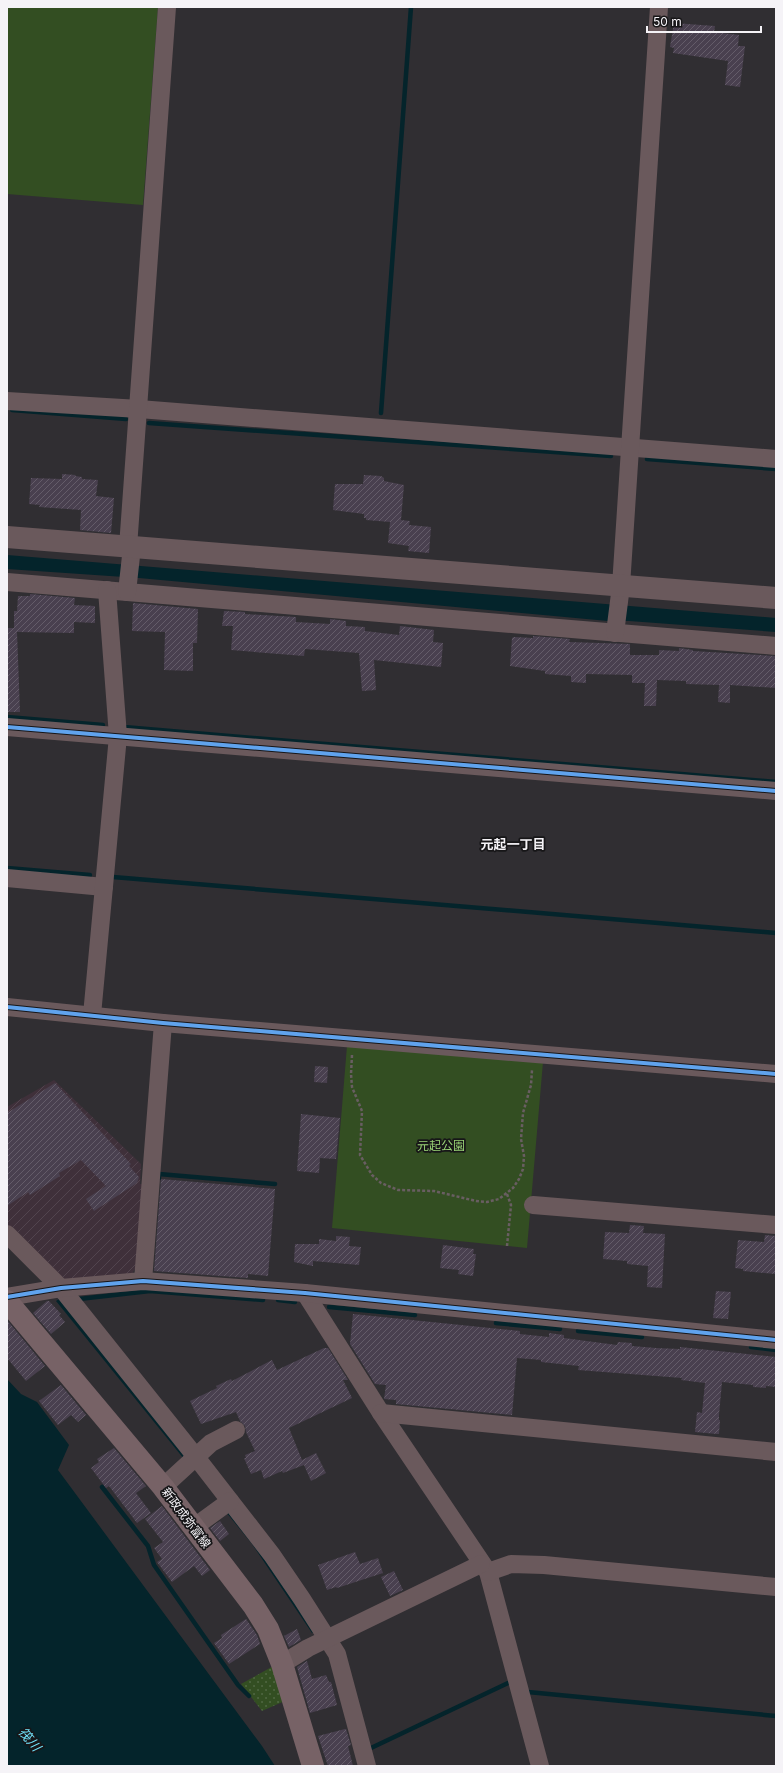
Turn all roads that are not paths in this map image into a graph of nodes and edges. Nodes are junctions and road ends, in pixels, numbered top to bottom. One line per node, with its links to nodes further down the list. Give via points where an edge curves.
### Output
1 (167, 7): 4 (street)
2 (659, 7): 5 (street)
3 (7, 401): 4 (street)
4 (139, 409): 5 (street); 8 (street)
5 (630, 448): 6 (street); 12 (street)
6 (776, 459)
7 (7, 537): 8 (street)
8 (131, 550): 10 (street); 12 (street)
9 (7, 582): 11 (street)
10 (128, 588): 11 (street); 14 (street)
11 (107, 590): 17 (street)
12 (620, 591): 13 (street); 14 (street)
13 (776, 598)
14 (616, 629): 15 (street)
15 (776, 646)
16 (7, 727): 17 (street)
17 (118, 736): 18 (street); 20 (street)
18 (776, 791)
19 (7, 878): 20 (street)
20 (104, 886): 22 (street)
21 (7, 1008): 22 (street)
22 (92, 1015): 23 (street)
23 (163, 1023): 24 (street); 28 (street)
24 (776, 1074)
25 (533, 1205): 26 (street)
26 (776, 1225)
27 (7, 1234): 29 (street)
28 (143, 1281): 29 (street); 30 (street)
29 (61, 1288): 31 (street); 37 (street)
30 (305, 1293): 33 (street); 34 (street)
31 (7, 1297)
32 (7, 1301): 38 (main road, 新政成弥富線)
33 (776, 1340)
34 (382, 1413): 36 (street); 41 (street)
35 (236, 1430): 37 (street, via 211,1443)
36 (776, 1452)
37 (196, 1457): 38 (street); 39 (street)
38 (163, 1487): 40 (main road, 新政成弥富線)
39 (230, 1501): 40 (street); 43 (street, via 272,1555)
40 (194, 1528): 44 (main road, 新政成弥富線, via 253,1605 268,1630)
41 (484, 1568): 42 (street, via 511,1564 544,1565); 43 (street); 47 (street)
42 (776, 1588)
43 (328, 1638): 44 (street); 46 (street, via 337,1654)
44 (282, 1664): 45 (main road, 新政成弥富線)
45 (313, 1766)
46 (367, 1766)
47 (540, 1766)

